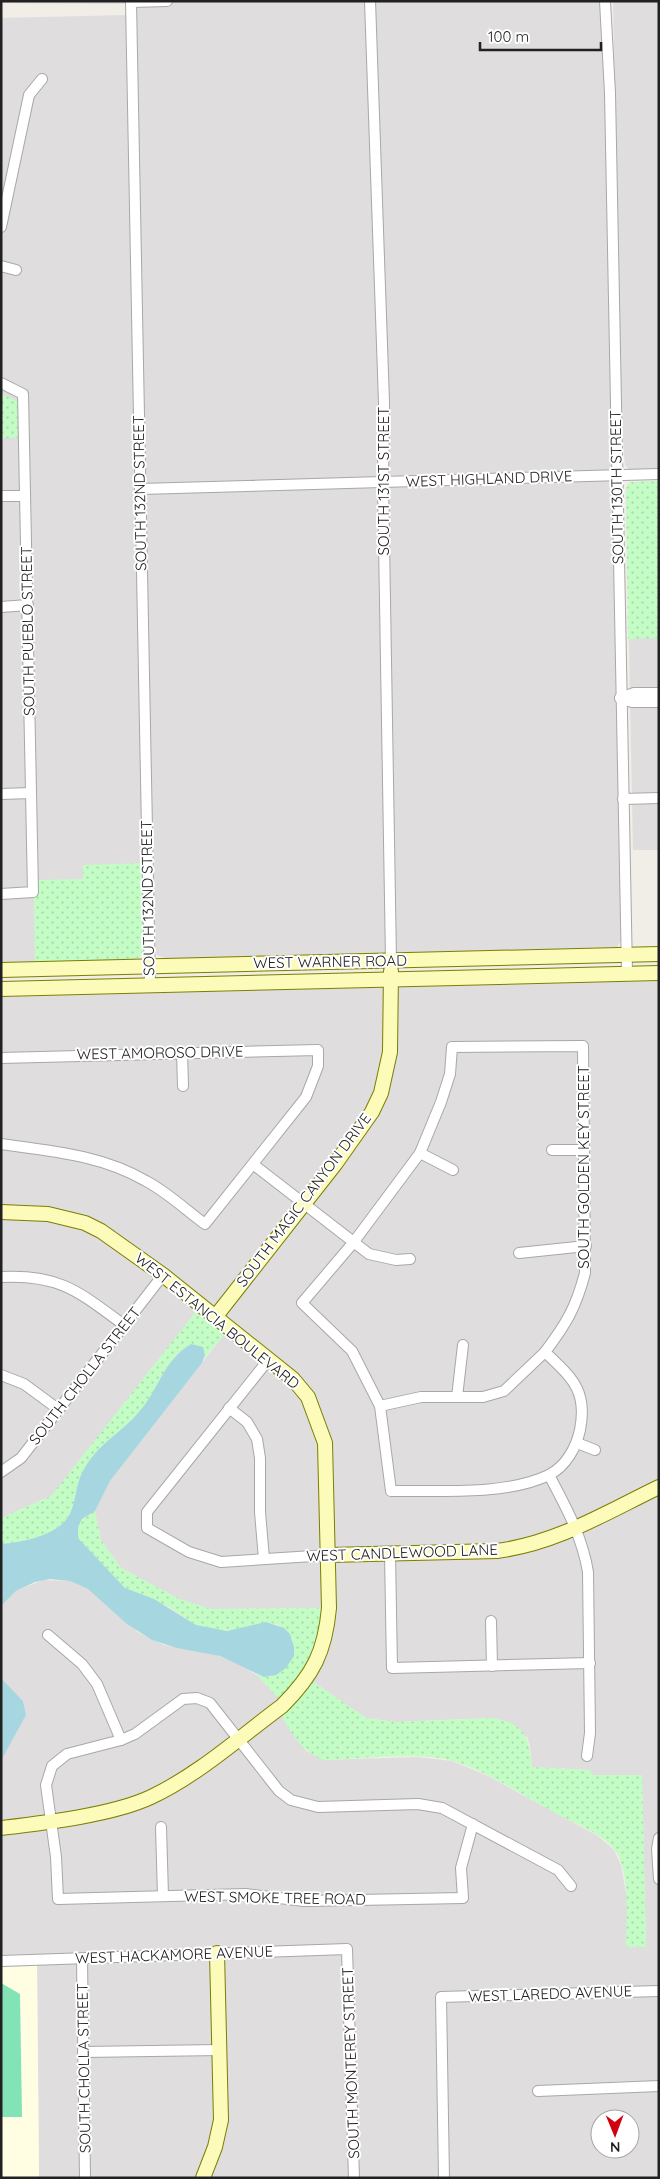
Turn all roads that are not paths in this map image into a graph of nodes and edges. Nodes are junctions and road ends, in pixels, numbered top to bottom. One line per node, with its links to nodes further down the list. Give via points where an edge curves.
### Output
1 (167, 1): 4 (street)
2 (370, 1): 12 (street, SOUTH 131ST STREET, via 384,402)
3 (605, 1): 11 (street, SOUTH 130TH STREET, via 610,94)
4 (131, 2): 13 (street, SOUTH 132ND STREET)
5 (42, 80): 6 (street, via 29,95)
6 (1, 227)
7 (1, 266): 8 (street)
8 (16, 270)
9 (1, 383): 15 (street, SOUTH PUEBLO STREET, via 23,394)
10 (659, 474): 11 (street, WEST HIGHLAND DRIVE)
11 (616, 476): 12 (street, WEST HIGHLAND DRIVE); 19 (street, SOUTH 130TH STREET)
12 (383, 482): 13 (street, WEST HIGHLAND DRIVE); 28 (street, SOUTH 131ST STREET)
13 (140, 489): 29 (street, SOUTH 132ND STREET)
14 (1, 496): 15 (street)
15 (25, 496): 16 (street, SOUTH PUEBLO STREET)
16 (28, 605): 17 (street); 21 (street, SOUTH PUEBLO STREET)
17 (1, 607)
18 (659, 693): 19 (street, via 634,693)
19 (620, 698): 20 (street, via 632,702); 24 (street, SOUTH 130TH STREET)
20 (659, 702)
21 (31, 793): 22 (street); 25 (street, SOUTH PUEBLO STREET, via 33,892)
22 (1, 794)
23 (659, 798): 24 (street)
24 (623, 799): 27 (street, SOUTH 130TH STREET)
25 (1, 894)
26 (659, 954): 27 (street, WEST WARNER ROAD)
27 (626, 955): 28 (street, WEST WARNER ROAD); 31 (street, SOUTH 130TH STREET)
28 (391, 960): 29 (street, WEST WARNER ROAD); 33 (street, SOUTH MAGIC CANYON DRIVE)
29 (148, 966): 30 (street, WEST WARNER ROAD); 34 (street, SOUTH 132ND STREET)
30 (1, 970)
31 (627, 973): 32 (street, WEST WARNER ROAD); 33 (street, WEST WARNER ROAD)
32 (659, 973)
33 (391, 978): 34 (street, WEST WARNER ROAD); 45 (street, SOUTH MAGIC CANYON DRIVE, via 390,1052 381,1093 362,1127)
34 (150, 985): 35 (street, WEST WARNER ROAD)
35 (1, 989)
36 (182, 1052): 37 (street, WEST AMOROSO DRIVE); 38 (street); 43 (street, WEST AMOROSO DRIVE, via 318,1050 318,1066 306,1097)
37 (1, 1058)
38 (183, 1086)
39 (1, 1144): 43 (street, via 57,1151 116,1168 146,1181 205,1224)
40 (552, 1150): 41 (street)
41 (584, 1150): 42 (street, SOUTH GOLDEN KEY STREET, via 583,1046 452,1047 450,1074); 48 (street, SOUTH GOLDEN KEY STREET)
42 (420, 1153): 44 (street); 47 (street)
43 (254, 1165): 45 (street)
44 (453, 1170)
45 (304, 1202): 47 (street); 53 (street, SOUTH MAGIC CANYON DRIVE)
46 (1, 1212): 51 (street, WEST ESTANCIA BOULEVARD, via 48,1214 85,1224 117,1241)
47 (353, 1243): 50 (street, via 369,1254 396,1260); 60 (street, via 302,1303 352,1351)
48 (586, 1246): 49 (street); 56 (street, SOUTH GOLDEN KEY STREET, via 585,1273 577,1303 566,1325)
49 (519, 1253)
50 (410, 1259)
51 (163, 1275): 53 (street, WEST ESTANCIA BOULEVARD); 54 (street, SOUTH CHOLLA STREET)
52 (1, 1277): 54 (street, via 53,1280 76,1289)
53 (216, 1316): 57 (street, WEST ESTANCIA BOULEVARD)
54 (124, 1325): 62 (street, SOUTH CHOLLA STREET)
55 (463, 1345): 59 (street)
56 (545, 1352): 59 (street, SOUTH GOLDEN KEY STREET, via 504,1391 483,1397); 63 (street, via 574,1380 581,1403)
57 (269, 1360): 61 (street); 70 (street, WEST ESTANCIA BOULEVARD, via 293,1378 308,1397 322,1432 326,1456)
58 (1, 1375): 62 (street, via 24,1384)
59 (457, 1396): 60 (street, SOUTH GOLDEN KEY STREET, via 422,1397)
60 (380, 1406): 66 (street, via 391,1492 482,1489 514,1485)
61 (229, 1408): 71 (street, via 247,1422 257,1439); 71 (street, WEST CANDLEWOOD LANE, via 147,1512 145,1522 154,1533 202,1558 221,1562)
62 (58, 1409): 65 (street, SOUTH CHOLLA STREET, via 21,1458)
63 (577, 1443): 64 (street); 66 (street, via 565,1462)
64 (595, 1450)
65 (1, 1472)
66 (549, 1475): 68 (street)
67 (659, 1487): 68 (street, WEST CANDLEWOOD LANE)
68 (577, 1528): 69 (street, WEST CANDLEWOOD LANE, via 549,1540 512,1549); 74 (street, via 588,1572)
69 (390, 1554): 70 (street, WEST CANDLEWOOD LANE); 75 (street, via 392,1668)
70 (329, 1555): 71 (street, WEST CANDLEWOOD LANE); 76 (street, WEST ESTANCIA BOULEVARD, via 327,1627 314,1666 282,1706)
71 (264, 1559)
72 (491, 1621): 75 (street)
73 (48, 1635): 77 (street, via 82,1664 97,1684)
74 (590, 1663): 75 (street); 78 (street)
75 (492, 1666)
76 (238, 1738): 77 (street, via 210,1703 197,1698 184,1699 171,1706 135,1734); 79 (street, WEST ESTANCIA BOULEVARD, via 182,1779 149,1798); 80 (street, via 273,1784 291,1800 318,1807 429,1805)
77 (121, 1740): 79 (street, via 66,1754 52,1766 46,1785)
78 (587, 1756)
79 (50, 1821): 82 (street, WEST ESTANCIA BOULEVARD); 86 (street, WEST SMOKE TREE ROAD, via 58,1899)
80 (473, 1824): 85 (street, via 558,1870); 86 (street, WEST SMOKE TREE ROAD, via 461,1868 463,1898 304,1901 246,1894)
81 (160, 1827): 86 (street)
82 (1, 1828)
83 (659, 1838): 84 (street)
84 (659, 1879)
85 (571, 1886)
86 (163, 1896)
87 (347, 1949): 88 (street, WEST HACKAMORE AVENUE); 98 (street, SOUTH MONTEREY STREET)
88 (217, 1953): 89 (street, WEST HACKAMORE AVENUE); 92 (street)
89 (82, 1959): 90 (street, WEST HACKAMORE AVENUE); 93 (street, SOUTH CHOLLA STREET)
90 (1, 1961)
91 (659, 1991): 99 (street, WEST LAREDO AVENUE, via 441,1997)
92 (220, 2050): 93 (street); 97 (street, via 221,2120)
93 (83, 2052): 96 (street, SOUTH CHOLLA STREET)
94 (659, 2086): 95 (street)
95 (538, 2091)
96 (85, 2178)
97 (203, 2178)
98 (354, 2178)
99 (444, 2178)

